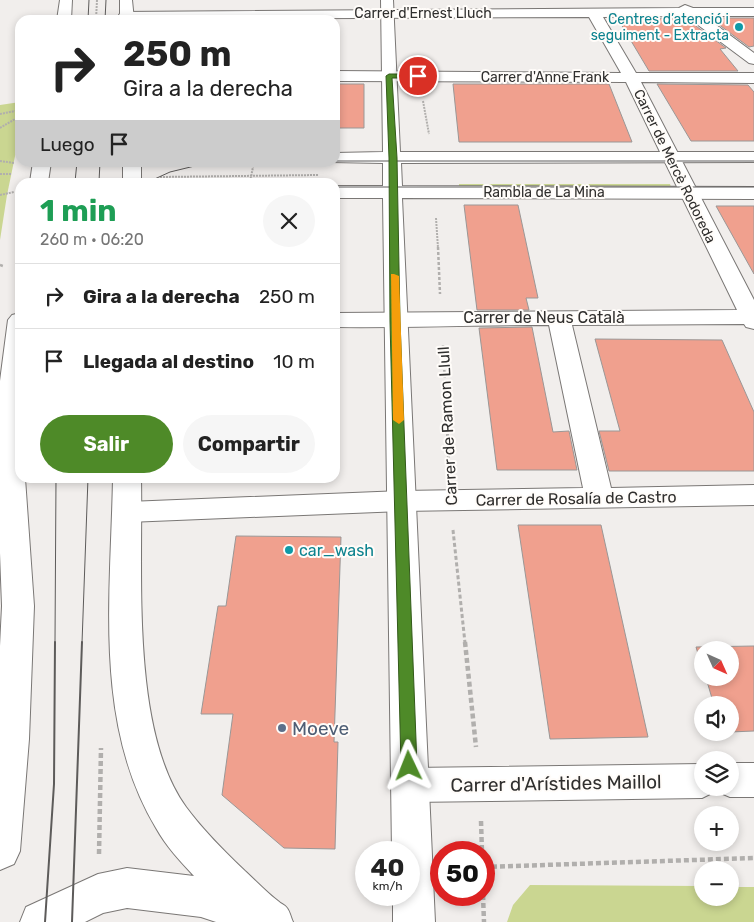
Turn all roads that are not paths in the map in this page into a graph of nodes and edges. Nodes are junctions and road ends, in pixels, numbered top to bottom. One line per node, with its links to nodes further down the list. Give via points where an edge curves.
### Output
1 (66, 0): 10 (street)
2 (126, 0): 11 (street)
3 (220, 0): 9 (street)
4 (671, 0): 7 (street)
5 (387, 6): 6 (street, Carrer d'Ernest Lluch); 14 (street, Carrer d'Ernest Lluch); 17 (street)
6 (593, 12): 7 (street, Carrer d'Ernest Lluch); 18 (street, Carrer de Mercè Rodoreda)
7 (689, 12): 8 (street, Carrer d'Ernest Lluch); 15 (street)
8 (754, 12)
9 (215, 14): 12 (street, Carrer d'Ernest Lluch); 13 (street, Carrer d'Ernest Lluch)
10 (64, 15)
11 (127, 15)
12 (193, 15)
13 (240, 15)
14 (308, 15)
15 (754, 60)
16 (340, 76): 17 (street, Carrer d'Anne Frank)
17 (389, 76): 18 (street, Carrer d'Anne Frank); 23 (street)
18 (631, 78): 19 (street, Carrer d'Anne Frank); 20 (street, Carrer de Mercè Rodoreda)
19 (754, 78)
20 (672, 157): 21 (street); 23 (street); 26 (street, Carrer de Mercè Rodoreda)
21 (754, 157)
22 (340, 158): 23 (street)
23 (393, 158): 25 (street)
24 (340, 192): 25 (street, Rambla de La Mina)
25 (392, 192): 26 (street, Rambla de La Mina); 31 (street)
26 (687, 193): 27 (street, Rambla de La Mina); 29 (street, Carrer de Mercè Rodoreda)
27 (754, 193)
28 (560, 317): 29 (street, Carrer de Neus Català); 31 (street, Carrer de Neus Català); 35 (street)
29 (753, 318)
30 (340, 320): 31 (street, Carrer de Neus Català)
31 (395, 321): 36 (street)
32 (15, 361): 38 (street, via 8,418)
33 (127, 483): 37 (street)
34 (754, 495): 35 (street, Carrer de Rosalía de Castro)
35 (599, 497): 36 (street, Carrer de Rosalía de Castro)
36 (402, 500): 37 (street, Carrer de Rosalía de Castro); 42 (street)
37 (128, 512): 44 (street, via 127,653 131,710 145,765 161,802 182,833)
38 (7, 544): 43 (street, via 18,606 11,739)
39 (739, 780): 40 (street)
40 (754, 780)
41 (694, 781): 42 (street, Carrer d'Arístides Maillol)
42 (410, 785): 46 (street)
43 (0, 851)
44 (268, 919): 45 (street, via 202,896 127,888 98,894)
45 (41, 922)
46 (414, 922)

